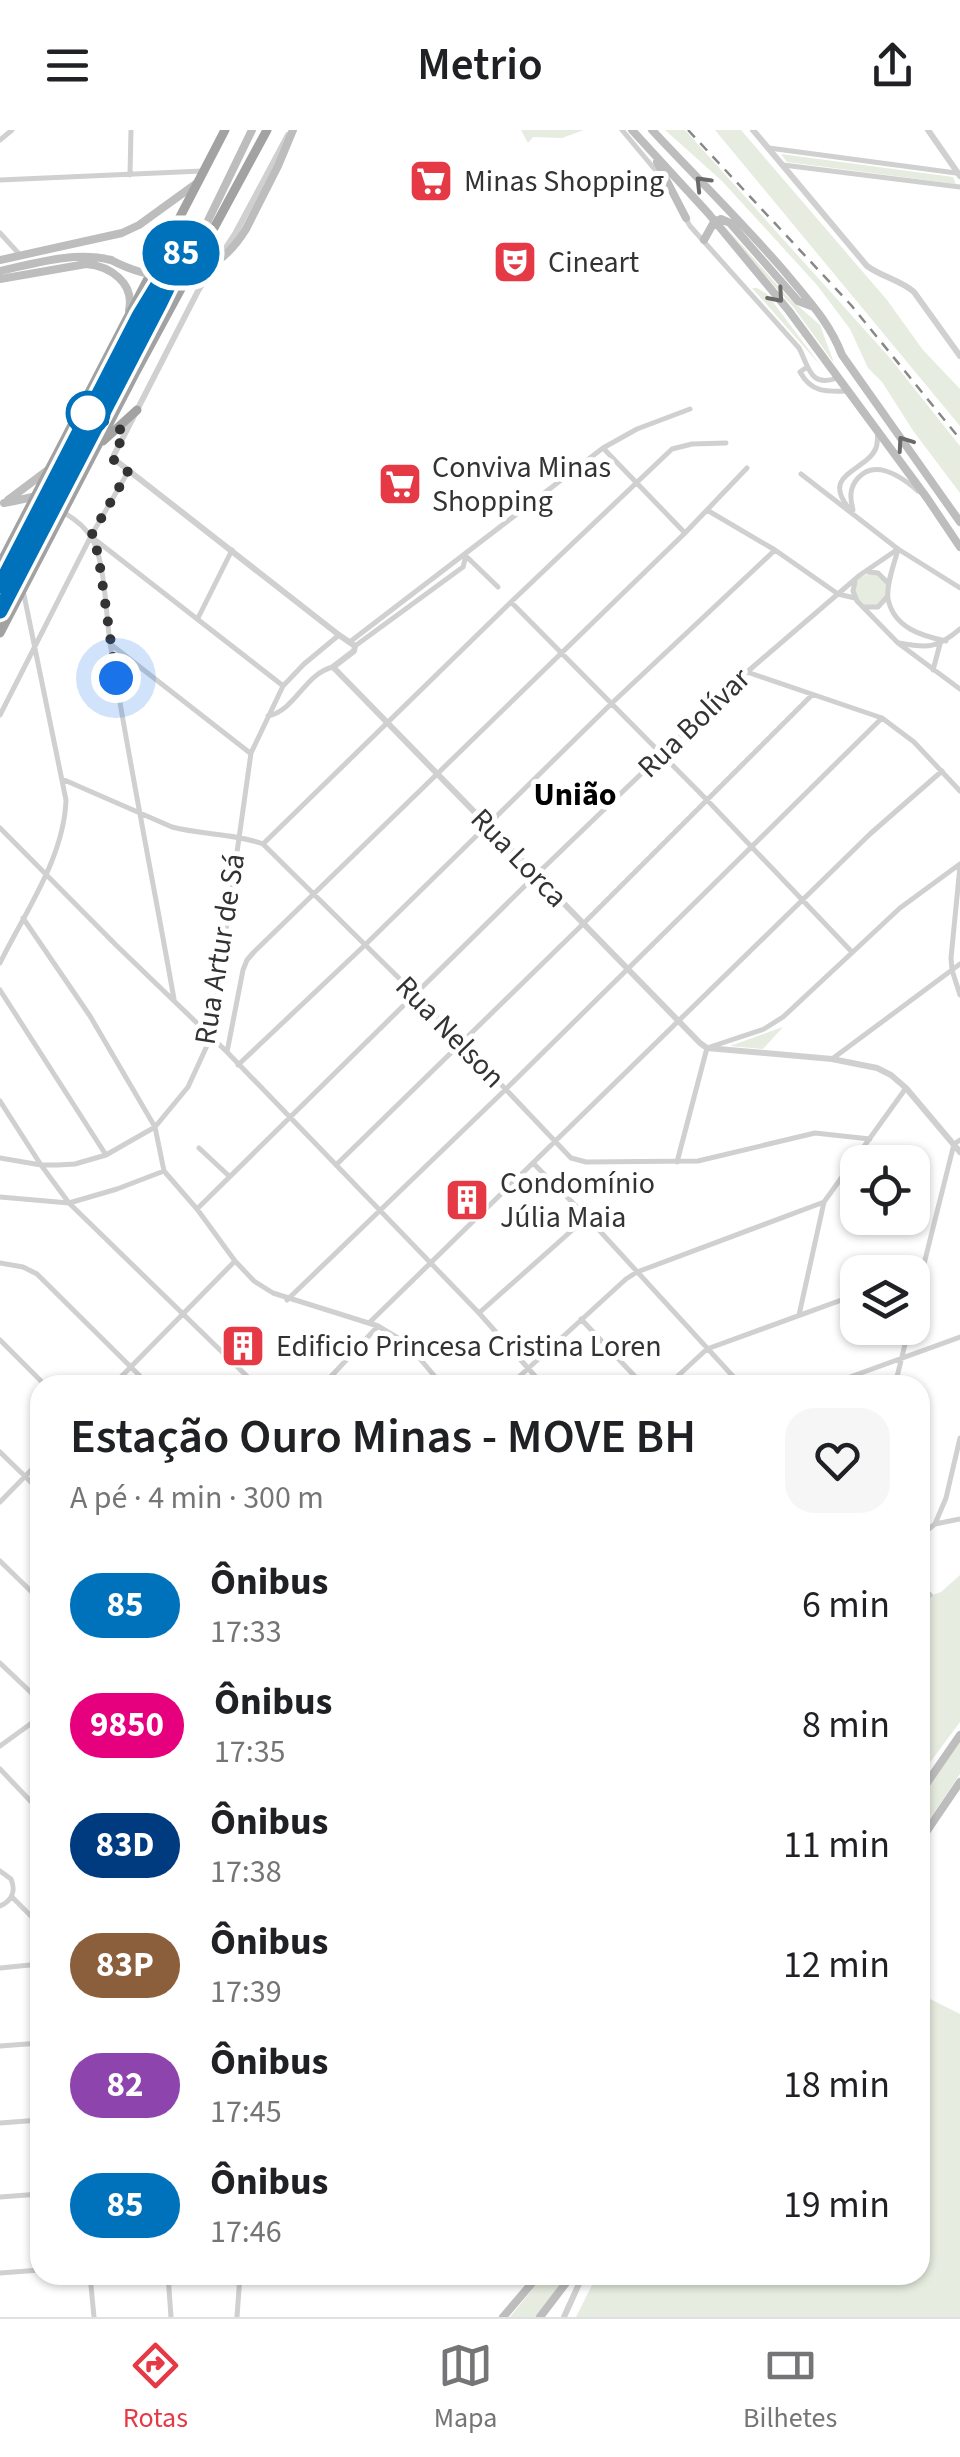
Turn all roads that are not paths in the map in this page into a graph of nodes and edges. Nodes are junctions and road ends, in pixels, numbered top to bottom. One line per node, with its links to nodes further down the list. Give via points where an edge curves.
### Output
1 (12, 130): 12 (street)
2 (131, 130): 18 (street)
3 (225, 130): 16 (highway)
4 (252, 130): 28 (main road, bridge, via 190,252 170,267 146,271)
5 (266, 130): 42 (highway)
6 (292, 130): 28 (main road, bridge, via 235,248 211,266 162,277); 39 (street)
7 (622, 130): 22 (street)
8 (632, 130): 14 (main road)
9 (652, 130): 31 (main road, one-way to 9)
10 (753, 130): 13 (street)
11 (928, 130): 17 (street)
12 (0, 140)
13 (768, 148): 15 (street); 17 (street)
14 (653, 154): 22 (main road); 23 (main road)
15 (783, 165): 21 (street); 34 (street, via 867,266 914,292)
16 (204, 170): 18 (street); 20 (highway)
17 (960, 174)
18 (130, 175): 19 (street)
19 (0, 180)
20 (197, 183): 26 (main road, via 122,233); 32 (highway)
21 (960, 187)
22 (686, 218): 25 (street)
23 (714, 222): 25 (main road); 31 (main road, via 730,223 798,301); 36 (main road, one-way to 36)
24 (0, 233): 26 (street)
25 (704, 240): 35 (street)
26 (21, 256): 27 (main road)
27 (0, 260)
28 (111, 260): 29 (main road, via 77,256)
29 (0, 270)
30 (0, 279): 32 (main road, via 100,265 118,276 130,297)
31 (814, 308): 33 (main road)
32 (125, 322): 45 (highway)
33 (842, 354): 36 (main road); 56 (main road, one-way to 33)
34 (960, 356)
35 (807, 367): 36 (street, via 822,382); 37 (street, via 800,372 814,389)
36 (837, 378): 37 (main road)
37 (846, 391): 40 (main road)
38 (690, 409): 43 (street, Rua Artur de Sá)
39 (137, 410): 42 (highway); 46 (street, via 114,455)
40 (878, 430): 50 (main road); 55 (street, via 876,449 846,474 840,490)
41 (726, 443): 49 (street, via 672,450)
42 (97, 446): 48 (highway)
43 (602, 448): 49 (street); 63 (street, Rua Artur de Sá)
44 (747, 468): 53 (street)
45 (48, 470): 51 (highway); 52 (main road)
46 (128, 472): 58 (street); 61 (street)
47 (802, 474): 55 (street)
48 (82, 476): 51 (main road); 54 (highway)
49 (635, 482): 57 (street); 74 (street)
50 (928, 498): 55 (street, via 875,469 851,488); 59 (main road)
51 (34, 499): 52 (main road); 54 (street); 64 (highway)
52 (2, 504)
53 (707, 510): 57 (street); 62 (street)
54 (62, 511): 58 (street); 68 (highway)
55 (853, 513): 60 (street)
56 (960, 522)
57 (685, 533): 85 (street)
58 (91, 536): 76 (street); 82 (street); 84 (street)
59 (960, 547)
60 (898, 549): 65 (street); 69 (street); 70 (street)
61 (232, 550): 76 (street); 79 (street)
62 (775, 550): 71 (street); 92 (street)
63 (465, 555): 67 (street); 83 (street, Rua Artur de Sá, via 464,567)
64 (0, 564)
65 (866, 572): 66 (street); 69 (street, via 884,576)
66 (856, 579): 71 (street, Rua Bolívar); 73 (street)
67 (498, 587)
68 (23, 588): 78 (highway); 84 (street)
69 (889, 588): 72 (street)
70 (960, 588)
71 (838, 594): 73 (street); 88 (street, Rua Bolívar)
72 (888, 597): 75 (street, via 878,607); 80 (street, via 908,629)
73 (854, 598): 75 (street)
74 (511, 602): 85 (street); 96 (street)
75 (861, 605): 81 (street)
76 (198, 618): 89 (street)
77 (960, 630): 80 (street)
78 (0, 633)
79 (339, 635): 83 (street); 89 (street, Rua Artur de Sá)
80 (943, 642): 81 (street); 87 (street)
81 (898, 643): 87 (street)
82 (110, 644): 97 (street); 104 (street)
83 (353, 644): 86 (street, Rua Artur de Sá, via 354,651)
84 (34, 647): 93 (street); 101 (street)
85 (563, 652): 92 (street); 100 (street)
86 (333, 667): 94 (street, Rua Artur de Sá, via 315,674 286,707); 96 (street, Rua Lorca)
87 (933, 670): 90 (street)
88 (746, 672): 91 (street); 98 (street, Rua Bolívar)
89 (282, 686): 94 (street, Rua Artur de Sá)
90 (960, 690)
91 (812, 695): 95 (street); 103 (street)
92 (612, 703): 98 (street); 105 (street)
93 (0, 715)
94 (268, 716): 97 (street, Rua Artur de Sá)
95 (882, 718): 99 (street); 109 (street)
96 (386, 724): 100 (street, Rua Lorca); 108 (street)
97 (250, 753): 107 (street, Rua Artur de Sá)
98 (662, 754): 103 (street); 112 (street, Rua Bolívar)
99 (942, 771): 102 (street); 114 (street)
100 (437, 773): 105 (street, Rua Lorca); 113 (street)
101 (62, 779): 104 (street, Rua Nelson); 111 (street, via 64,824)
102 (960, 790)
103 (708, 800): 109 (street); 116 (street)
104 (141, 814): 107 (street, Rua Nelson, via 189,832); 126 (street)
105 (486, 824): 112 (street, Rua Lorca); 117 (street)
106 (0, 828): 111 (street)
107 (238, 836): 108 (street, Rua Nelson); 128 (street, Rua Artur de Sá)
108 (263, 844): 113 (street, Rua Nelson)
109 (752, 848): 114 (street); 121 (street)
110 (960, 865): 118 (street); 122 (street)
111 (46, 873): 115 (street); 126 (street)
112 (536, 875): 116 (street, Rua Lorca); 124 (street, Rua Bolívar)
113 (315, 894): 117 (street, Rua Nelson); 131 (street, via 247,960)
114 (802, 900): 118 (street); 127 (street)
115 (22, 918): 119 (street); 138 (street)
116 (583, 924): 121 (street, Rua Lorca); 129 (street)
117 (365, 945): 124 (street, Rua Nelson); 133 (street)
118 (851, 951): 130 (street, via 774,1024)
119 (0, 962)
120 (960, 964): 122 (street)
121 (627, 970): 127 (street, Rua Lorca); 135 (street)
122 (952, 970): 125 (street); 132 (street)
123 (0, 990): 144 (street)
124 (416, 995): 129 (street, Rua Nelson); 137 (street, Rua Bolívar)
125 (960, 995)
126 (174, 1002): 128 (street)
127 (678, 1021): 130 (street, Rua Lorca); 141 (street)
128 (211, 1037): 131 (street); 138 (street, Rua Artur de Sá, via 188,1087)
129 (460, 1042): 135 (street, Rua Nelson); 149 (street)
130 (708, 1048): 132 (street); 146 (street)
131 (227, 1052): 133 (street)
132 (832, 1058): 134 (street, via 876,1068)
133 (238, 1065): 137 (street)
134 (906, 1088): 139 (street); 140 (street)
135 (505, 1090): 141 (street, Rua Nelson); 156 (street)
136 (0, 1101): 148 (street)
137 (290, 1117): 149 (street); 151 (street, Rua Bolívar)
138 (155, 1127): 144 (street, Rua Artur de Sá); 150 (street)
139 (870, 1139): 146 (street, Rua Nelson, via 815,1133); 154 (street)
140 (957, 1142): 143 (street); 158 (street)
141 (554, 1143): 146 (street, Rua Nelson, via 586,1162); 147 (street)
142 (200, 1148): 151 (street)
143 (960, 1152)
144 (106, 1155): 148 (street, Rua Artur de Sá)
145 (0, 1158): 148 (street, Rua Artur de Sá)
146 (678, 1162)
147 (534, 1164): 157 (street); 161 (street)
148 (42, 1165): 153 (street)
149 (336, 1165): 156 (street)
150 (164, 1171): 153 (street); 155 (street)
151 (229, 1176): 155 (street, Rua Bolívar)
152 (0, 1197): 153 (street)
153 (69, 1202): 166 (street)
154 (824, 1202): 162 (street); 167 (street)
155 (197, 1209): 159 (street)
156 (380, 1212): 161 (street); 163 (street)
157 (587, 1217): 162 (street); 165 (street)
158 (927, 1255)
159 (235, 1261): 163 (street); 166 (street)
160 (0, 1263): 176 (street, via 36,1274)
161 (432, 1264): 165 (street); 169 (street)
162 (637, 1272): 168 (street); 174 (street)
163 (288, 1300): 169 (street)
164 (840, 1301): 167 (street)
165 (480, 1313): 177 (street)
166 (182, 1314): 176 (street); 181 (street)
167 (800, 1315): 174 (street)
168 (581, 1319): 177 (street); 186 (street)
169 (370, 1322): 170 (street)
170 (378, 1326): 182 (street); 183 (street)
171 (960, 1337): 175 (street)
172 (0, 1340): 178 (street)
173 (905, 1345): 175 (street)
174 (708, 1349): 187 (street); 188 (street)
175 (901, 1359): 189 (street); 190 (street)
176 (131, 1367): 179 (street); 180 (street)
177 (528, 1369): 184 (street); 185 (street)
178 (35, 1375)
179 (123, 1375)
180 (139, 1375)
181 (246, 1375)
182 (332, 1375)
183 (433, 1375)
184 (521, 1375)
185 (534, 1375)
186 (634, 1375)
187 (679, 1375)
188 (732, 1375)
189 (856, 1375)
190 (897, 1375)
191 (960, 1438): 198 (street)
192 (0, 1452): 194 (street)
193 (30, 1470): 194 (street)
194 (24, 1476): 195 (street); 196 (street)
195 (30, 1482)
196 (0, 1502)
197 (960, 1519): 198 (street)
198 (935, 1524): 199 (street)
199 (930, 1528)
200 (0, 1560): 201 (street)
201 (30, 1590)
202 (0, 1663): 203 (street)
203 (30, 1692)
204 (30, 1725): 206 (street)
205 (960, 1735): 208 (main road)
206 (0, 1746)
207 (0, 1769): 210 (street)
208 (930, 1778)
209 (960, 1782): 211 (main road)
210 (30, 1800)
211 (930, 1826)
212 (0, 1871): 213 (street, via 11,1879)
213 (12, 1897): 214 (street); 215 (street)
214 (0, 1906)
215 (30, 1915)
216 (30, 1965): 217 (street)
217 (0, 1968)
218 (30, 2044): 219 (street)
219 (0, 2046)
220 (30, 2121): 221 (street)
221 (0, 2123)
222 (30, 2195): 223 (street)
223 (0, 2197)
224 (30, 2271): 225 (street)
225 (0, 2273)
226 (91, 2285): 232 (street)
227 (169, 2285): 233 (street)
228 (239, 2285): 234 (street)
229 (530, 2285): 235 (main road)
230 (569, 2285): 236 (main road)
231 (578, 2285): 237 (street)
232 (94, 2317)
233 (171, 2317)
234 (237, 2317)
235 (503, 2317)
236 (540, 2317)
237 (564, 2317)

